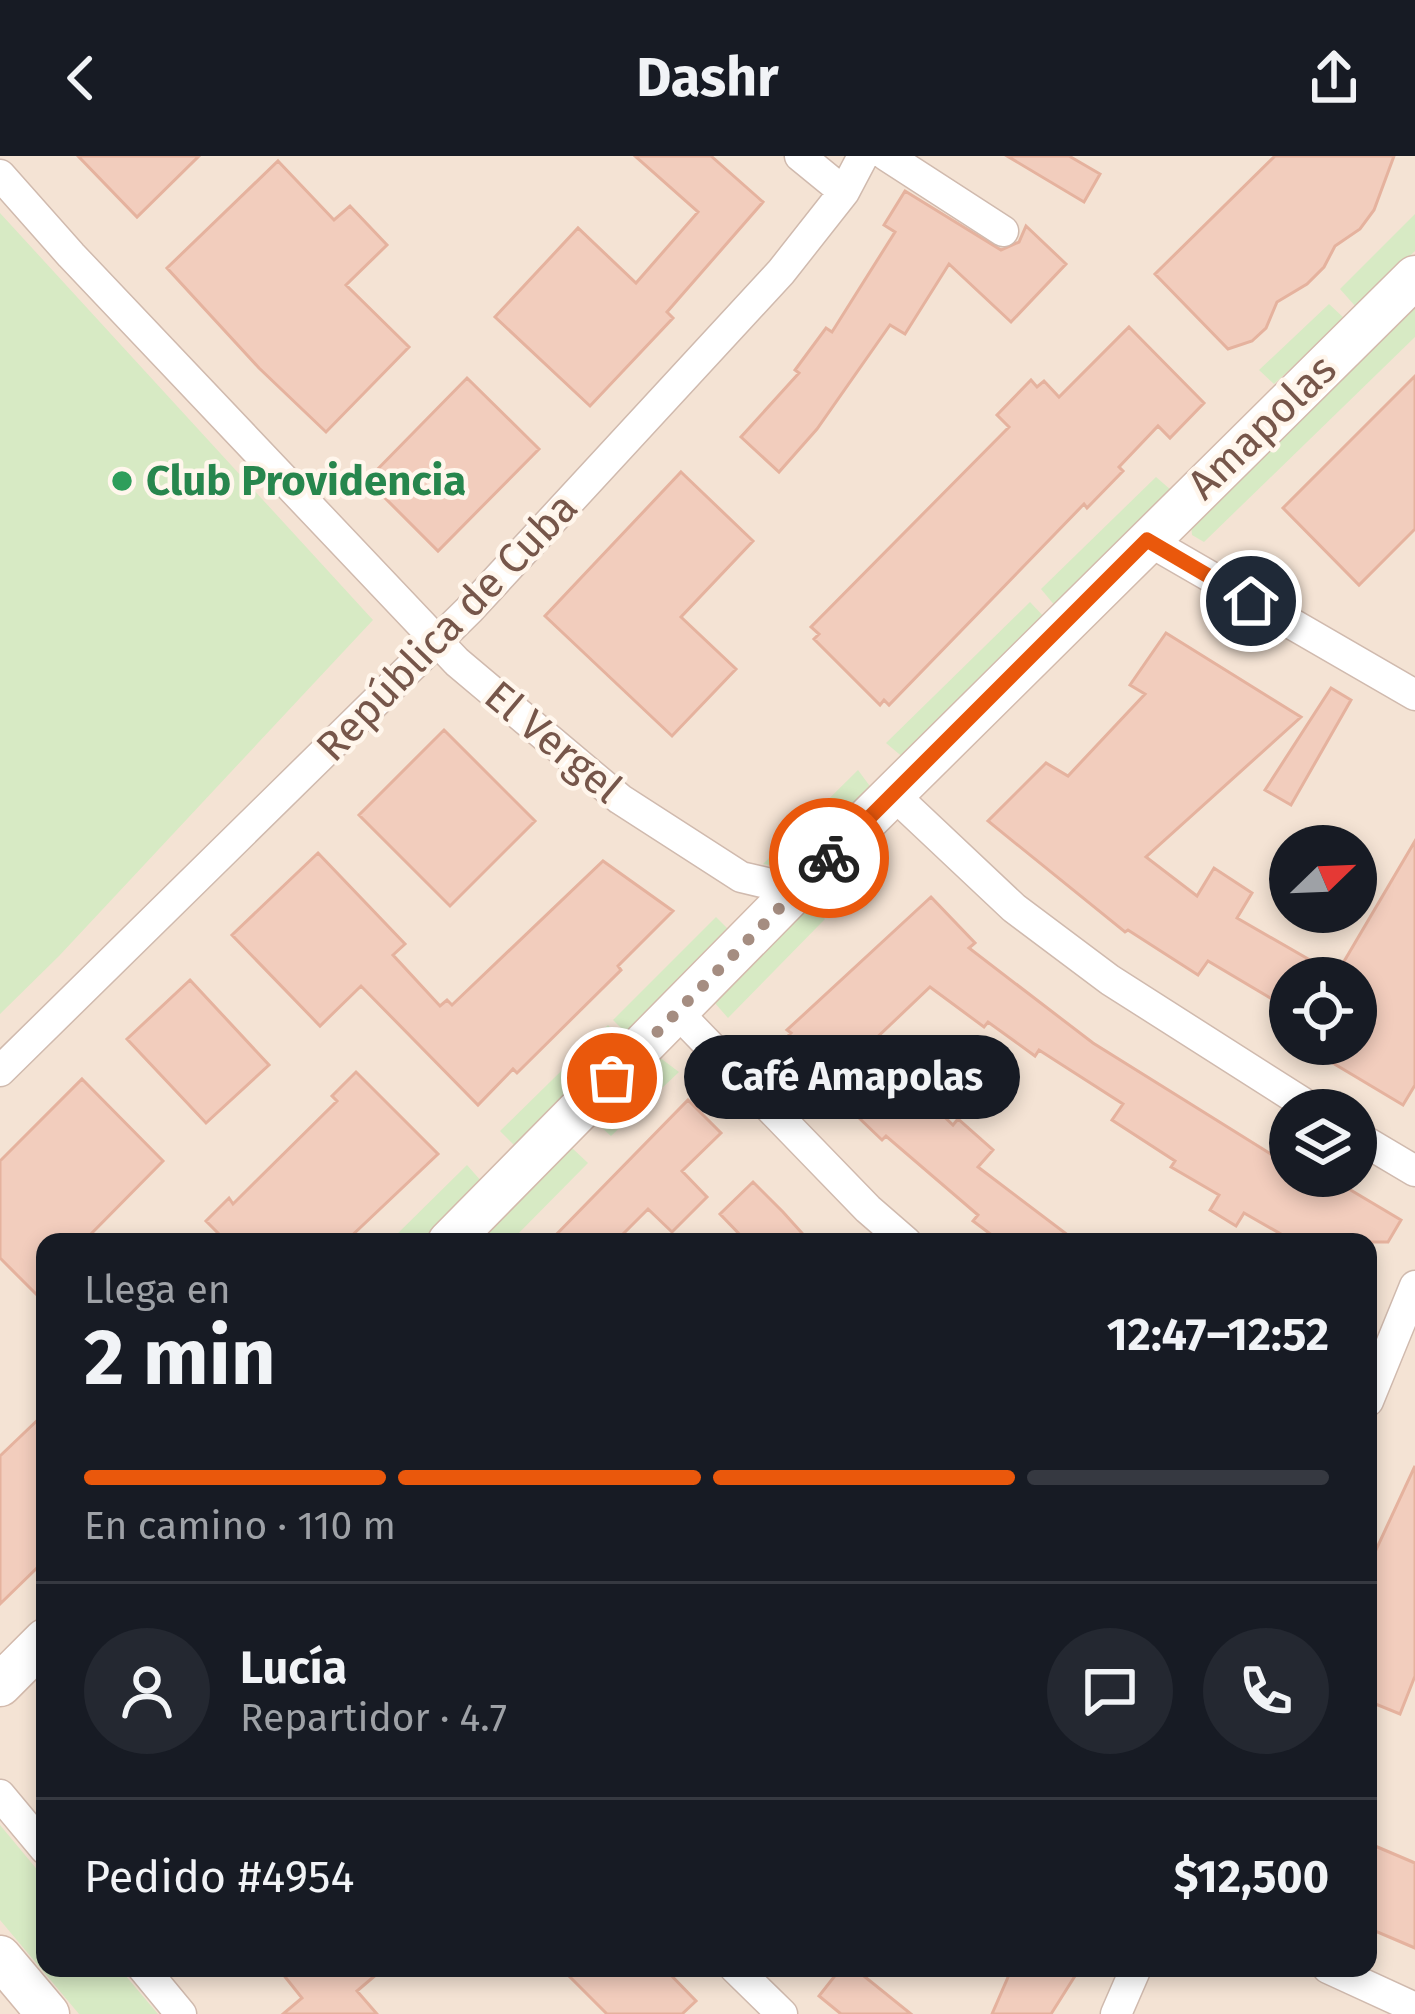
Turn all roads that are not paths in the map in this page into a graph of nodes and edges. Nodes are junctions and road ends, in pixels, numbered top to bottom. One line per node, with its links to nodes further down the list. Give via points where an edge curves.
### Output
1 (800, 156): 5 (street)
2 (863, 156): 5 (street, República de Cuba)
3 (887, 156): 6 (street)
4 (0, 175): 9 (street, El Vergel)
5 (844, 192): 9 (street, República de Cuba, via 781,272)
6 (1003, 230)
7 (1415, 278): 8 (street, Amapolas)
8 (1147, 540): 10 (street); 11 (street, Amapolas)
9 (438, 642): 12 (street, El Vergel, via 620,799 741,877); 14 (street, República de Cuba)
10 (1415, 695)
11 (894, 795): 12 (street, Amapolas); 15 (street, via 1014,908)
12 (796, 890): 13 (street, Amapolas)
13 (677, 1012): 18 (street, Amapolas); 19 (street)
14 (0, 1071)
15 (1279, 1089)
16 (1377, 1148): 17 (street)
17 (1415, 1171)
18 (458, 1233)
19 (896, 1233)
20 (1415, 1286): 21 (street)
21 (1377, 1379)
22 (36, 1649): 23 (street)
23 (0, 1685)
24 (0, 1795): 25 (street)
25 (36, 1838)
26 (0, 1957): 32 (street)
27 (151, 1977): 33 (street)
28 (744, 1977): 34 (street)
29 (1132, 1977): 35 (street)
30 (1348, 1977): 31 (street)
31 (1415, 2008)
32 (48, 2014)
33 (182, 2014)
34 (782, 2014)
35 (1116, 2014)

